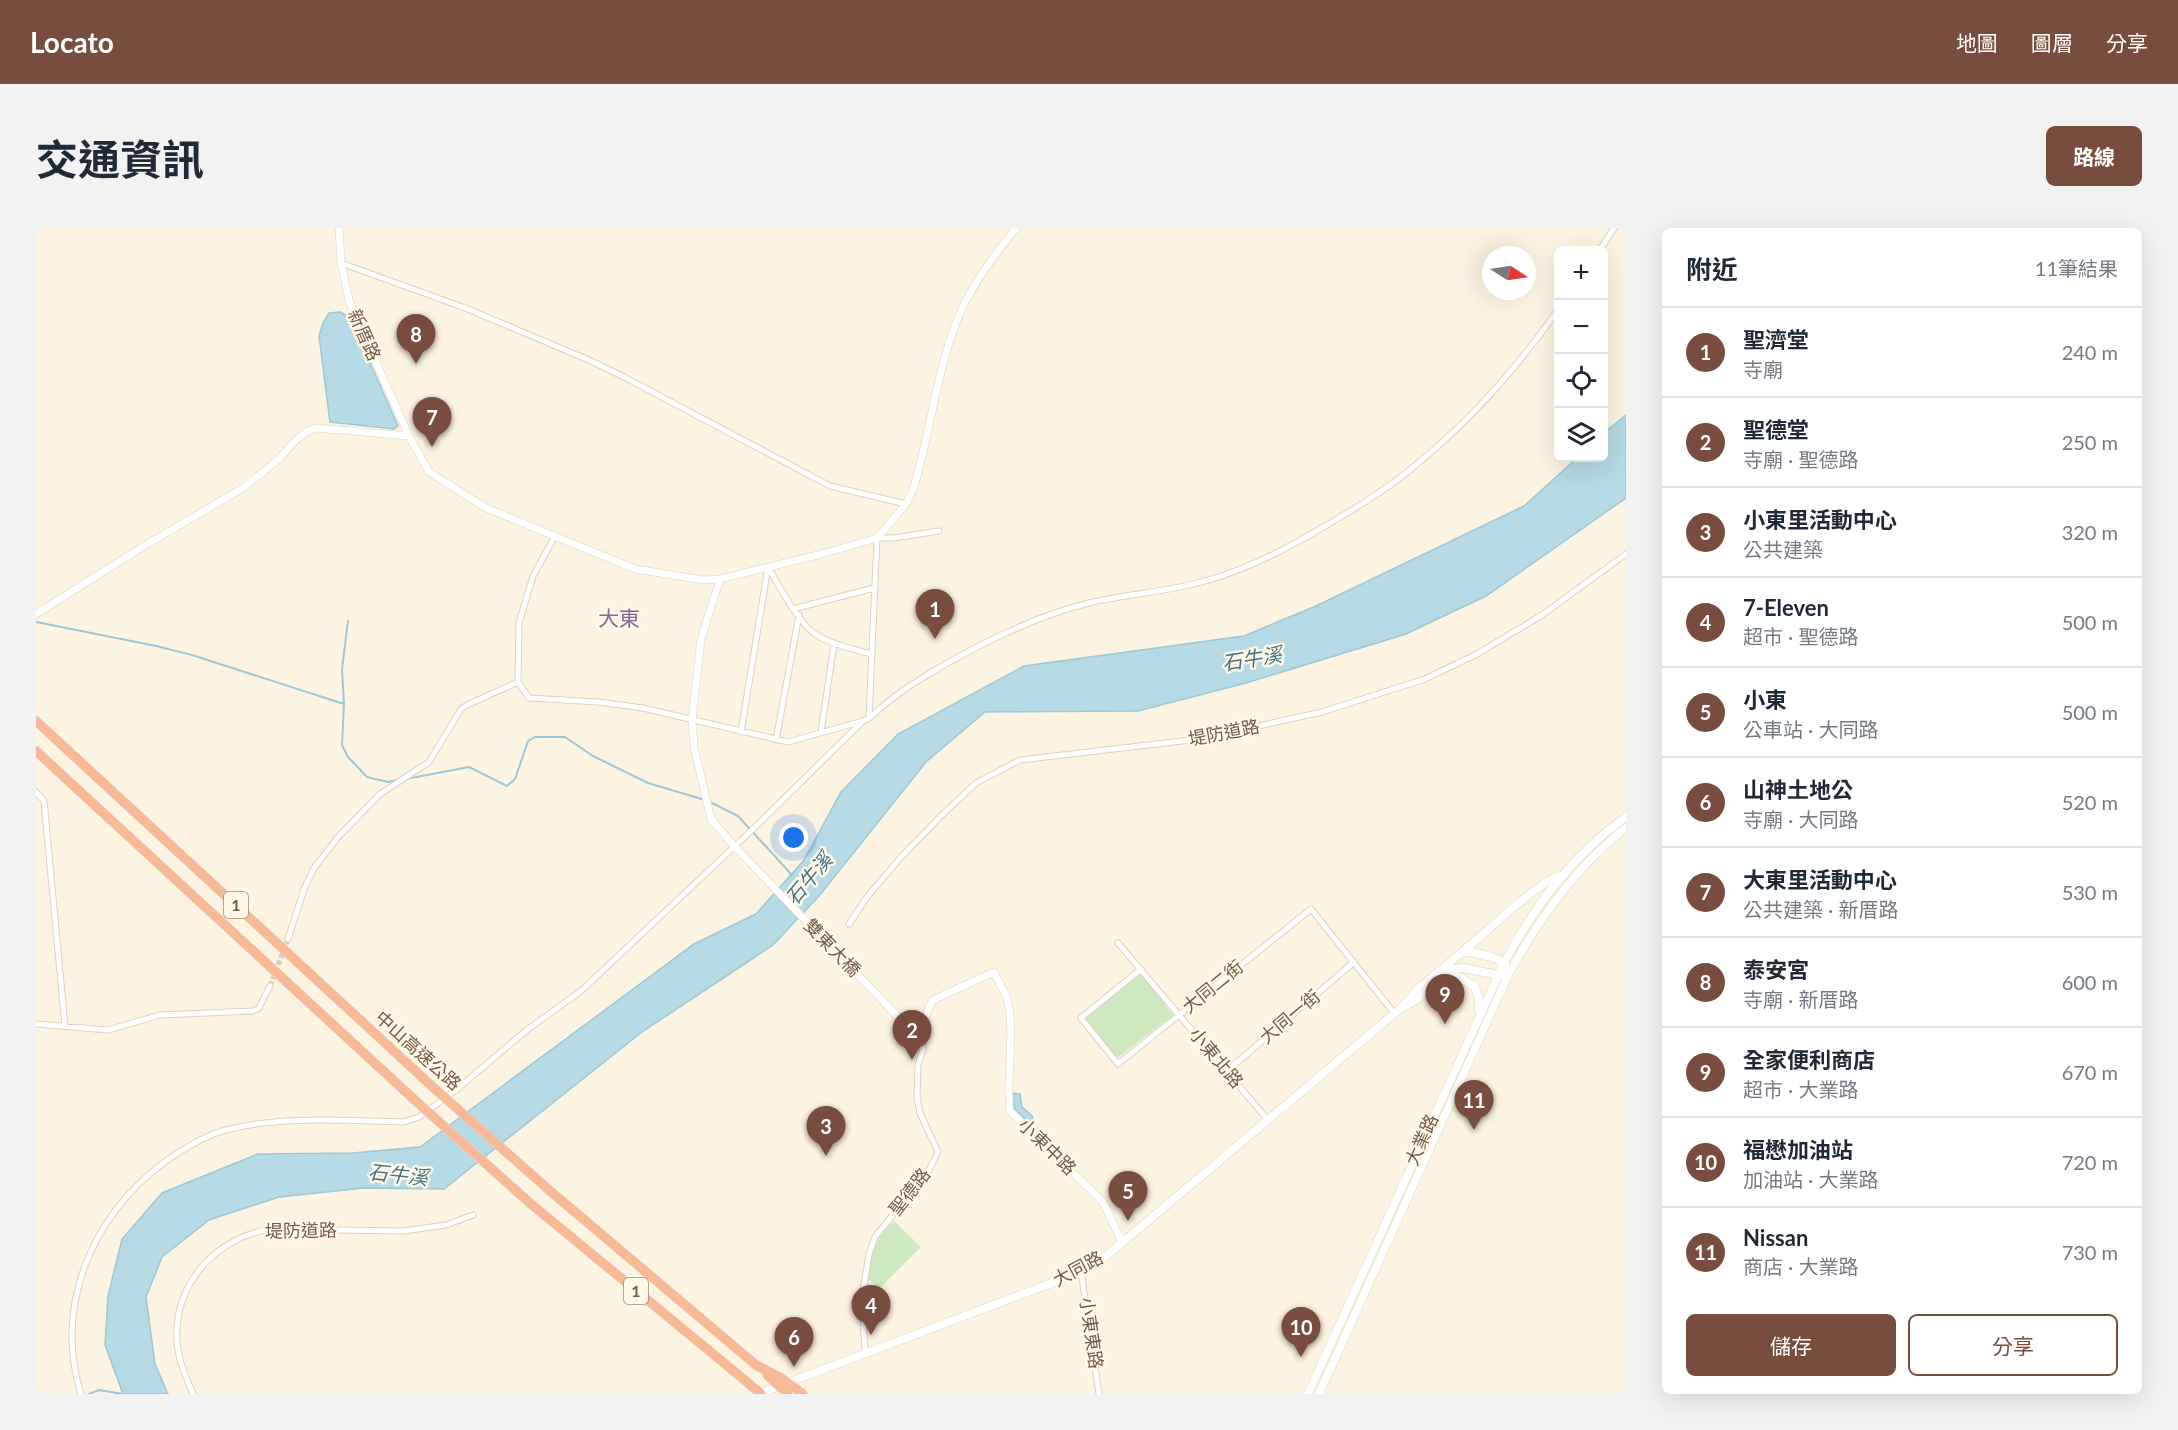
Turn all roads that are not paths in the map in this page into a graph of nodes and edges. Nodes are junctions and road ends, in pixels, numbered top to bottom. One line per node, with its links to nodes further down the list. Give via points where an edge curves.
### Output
1 (339, 228): 5 (street, 新厝路)
2 (1016, 228): 8 (street, via 961,312 919,471)
3 (1614, 228): 4 (street)
4 (1603, 246)
5 (341, 263): 7 (street, 新厝路, via 350,304); 8 (street, via 468,309 591,362 830,486)
6 (1554, 316): 22 (street, via 1485,399 1411,470 1300,541 1203,582 1087,603 1018,629 907,687)
7 (409, 436): 10 (street, 新厝路, via 429,472 486,507); 17 (street, via 328,428 308,431 243,488)
8 (906, 504): 11 (street)
9 (939, 531): 11 (street)
10 (555, 536): 14 (street, 新厝路, via 635,569); 21 (street, via 533,576 519,623)
11 (878, 538): 13 (street, 新厝路); 15 (street)
12 (1626, 554): 34 (street, 堤防道路, via 1542,615 1477,654 1425,679 1322,712 1199,739 1020,760 976,783 942,815 902,856)
13 (768, 567): 14 (street, 新厝路); 16 (street); 25 (street)
14 (720, 579): 23 (street, 雙東大橋, via 701,639)
15 (874, 588): 16 (street); 20 (street)
16 (793, 609): 18 (street)
17 (36, 614)
18 (799, 615): 19 (street, via 815,634); 27 (street)
19 (834, 644): 20 (street); 26 (street)
20 (871, 654): 22 (street)
21 (519, 682): 23 (street, via 529,698 643,708); 35 (street, via 461,709 429,762 362,810 314,868)
22 (866, 719): 26 (street); 32 (street)
23 (692, 720): 25 (street); 32 (street, 雙東大橋, via 694,747 711,819)
24 (36, 721): 59 (highway, 中山高速公路 / 1, bridge, via 435,1089)
25 (741, 732): 27 (street)
26 (821, 732): 27 (street, via 795,741)
27 (776, 740)
28 (36, 751): 62 (highway, 中山高速公路 / 1, bridge, via 531,1204)
29 (36, 792): 49 (street, via 44,801)
30 (1626, 817): 33 (main road, 大業路)
31 (1626, 828): 41 (main road, 大業路, via 1560,893)
32 (734, 846): 50 (street, 雙東大橋, via 908,1027); 60 (street, via 581,991 419,1117 404,1122 294,1119 225,1130 178,1152 151,1173 106,1222 82,1273 71,1331)
33 (1561, 876): 37 (main road, 大同路, via 1536,890); 39 (main road, 大業路, via 1537,907)
34 (849, 924)
35 (288, 939)
36 (1118, 943): 40 (street, 小東北路)
37 (1461, 953): 39 (main road, via 1482,954); 45 (main road, 大同路)
38 (1354, 962): 45 (street, 大同二街); 46 (street, 大同二街, via 1311,909); 51 (street, 大同一街)
39 (1504, 963): 41 (main road); 42 (main road, 大業路)
40 (1141, 969): 46 (street, 小東北路); 46 (street, 大同二街, via 1081,1018 1118,1064)
41 (1509, 973): 42 (main road, 大同路); 55 (main road, 大業路)
42 (1498, 975): 43 (main road, 大同路, via 1462,968); 47 (main road, 大業路)
43 (1443, 976): 45 (main road, 大同路); 47 (main road, via 1458,977 1475,987)
44 (270, 986): 49 (street, via 259,1008 253,1011 160,1015 108,1030)
45 (1398, 1011): 52 (main road, 大同路)
46 (1179, 1014): 51 (street, 小東北路)
47 (1479, 1015): 54 (main road, 大業路)
48 (36, 1024): 49 (street)
49 (64, 1026)
50 (919, 1030): 56 (street, 小東中路, via 933,1000 994,972 1008,1002 1010,1111 1103,1203); 58 (street, 聖德路, via 923,1049 917,1097 938,1152 930,1170 875,1237 862,1297)
51 (1227, 1071): 52 (street, 小東北路)
52 (1267, 1119): 56 (main road, 大同路)
53 (473, 1215): 61 (street, 堤防道路, via 446,1225 403,1231 272,1229 253,1232 227,1244 211,1256 193,1279 178,1321 180,1362)
54 (1384, 1225): 55 (main road); 66 (main road, 大業路)
55 (1393, 1229): 67 (main road, 大業路)
56 (1122, 1242): 57 (main road, 大同路)
57 (1081, 1271): 58 (main road, 大同路); 65 (street, 小東東路)
58 (865, 1353): 62 (main road, 大同路)
59 (756, 1365): 63 (highway, 中山高速公路 / 1, bridge); 64 (highway, bridge)
60 (81, 1394)
61 (193, 1394)
62 (760, 1394)
63 (788, 1394)
64 (803, 1394)
65 (1099, 1394)
66 (1308, 1394)
67 (1318, 1394)

